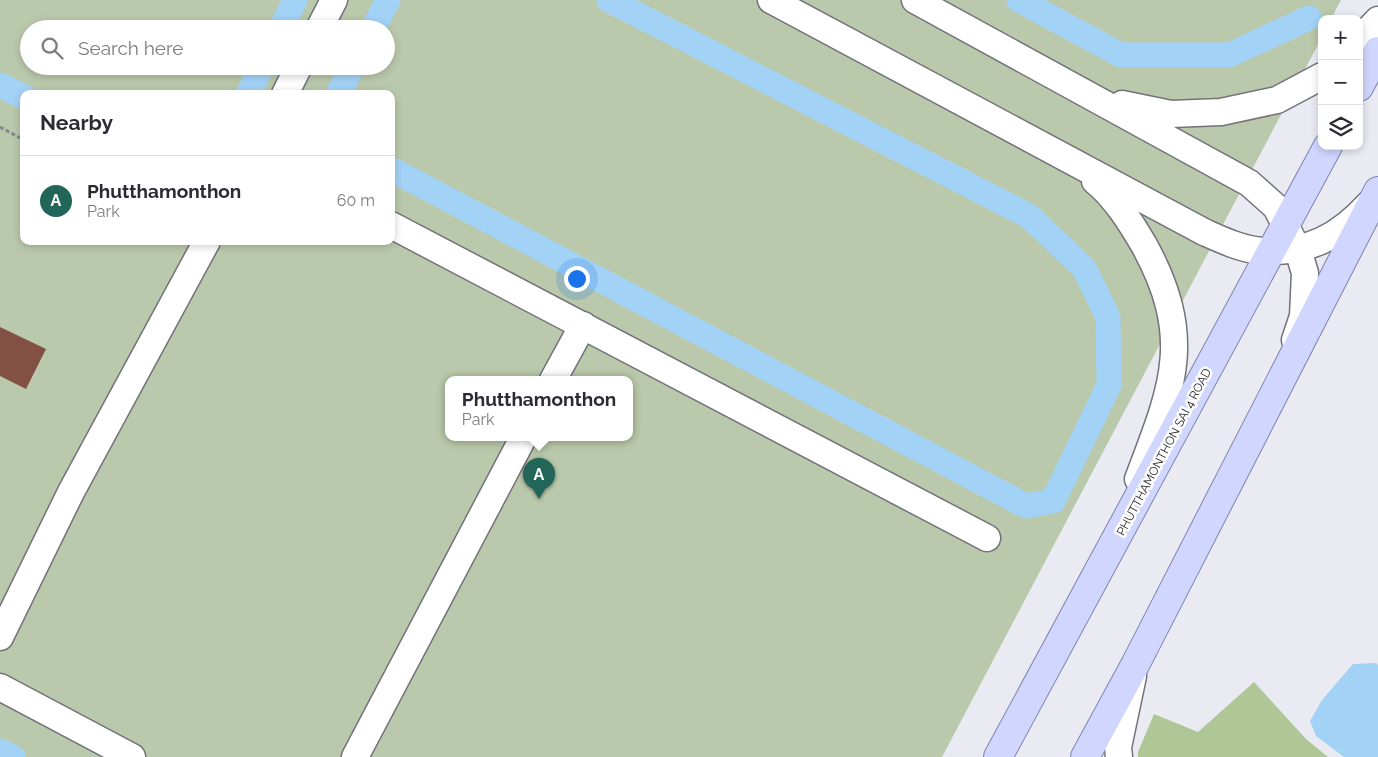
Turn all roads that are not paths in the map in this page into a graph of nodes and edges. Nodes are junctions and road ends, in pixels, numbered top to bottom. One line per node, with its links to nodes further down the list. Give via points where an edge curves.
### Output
1 (334, 0): 4 (street)
2 (771, 0): 14 (street)
3 (915, 0): 12 (street)
4 (324, 20)
5 (1378, 20): 6 (street)
6 (1363, 36)
7 (1378, 51): 10 (main road)
8 (294, 75): 11 (street)
9 (1318, 78): 12 (street, via 1277,100 1221,112 1171,114)
10 (1363, 79)
11 (287, 90)
12 (1083, 92): 16 (street, via 1249,184 1276,207)
13 (1326, 150): 16 (main road, PHUTTHAMONTHON SAI 4 ROAD)
14 (1066, 158): 19 (street, via 1204,232 1236,245); 26 (street, via 1101,186 1132,225 1155,266 1170,307 1176,345 1165,406)
15 (1376, 195): 20 (street, via 1351,224); 22 (main road)
16 (1286, 226): 19 (main road, PHUTTHAMONTHON SAI 4 ROAD); 20 (street)
17 (395, 227): 21 (street)
18 (205, 245): 27 (street, via 71,492)
19 (1271, 250): 20 (street); 26 (main road, PHUTTHAMONTHON SAI 4 ROAD)
20 (1298, 250): 22 (street, via 1305,273 1303,316)
21 (583, 325): 23 (street); 25 (street)
22 (1285, 371): 28 (main road)
23 (555, 376)
24 (521, 441): 31 (street)
25 (987, 538)
26 (1112, 550): 32 (main road, PHUTTHAMONTHON SAI 4 ROAD)
27 (0, 637)
28 (1135, 665): 33 (main road); 34 (street, via 1118,747)
29 (0, 687): 30 (street)
30 (132, 757)
31 (355, 757)
32 (998, 757)
33 (1085, 757)
34 (1119, 757)

